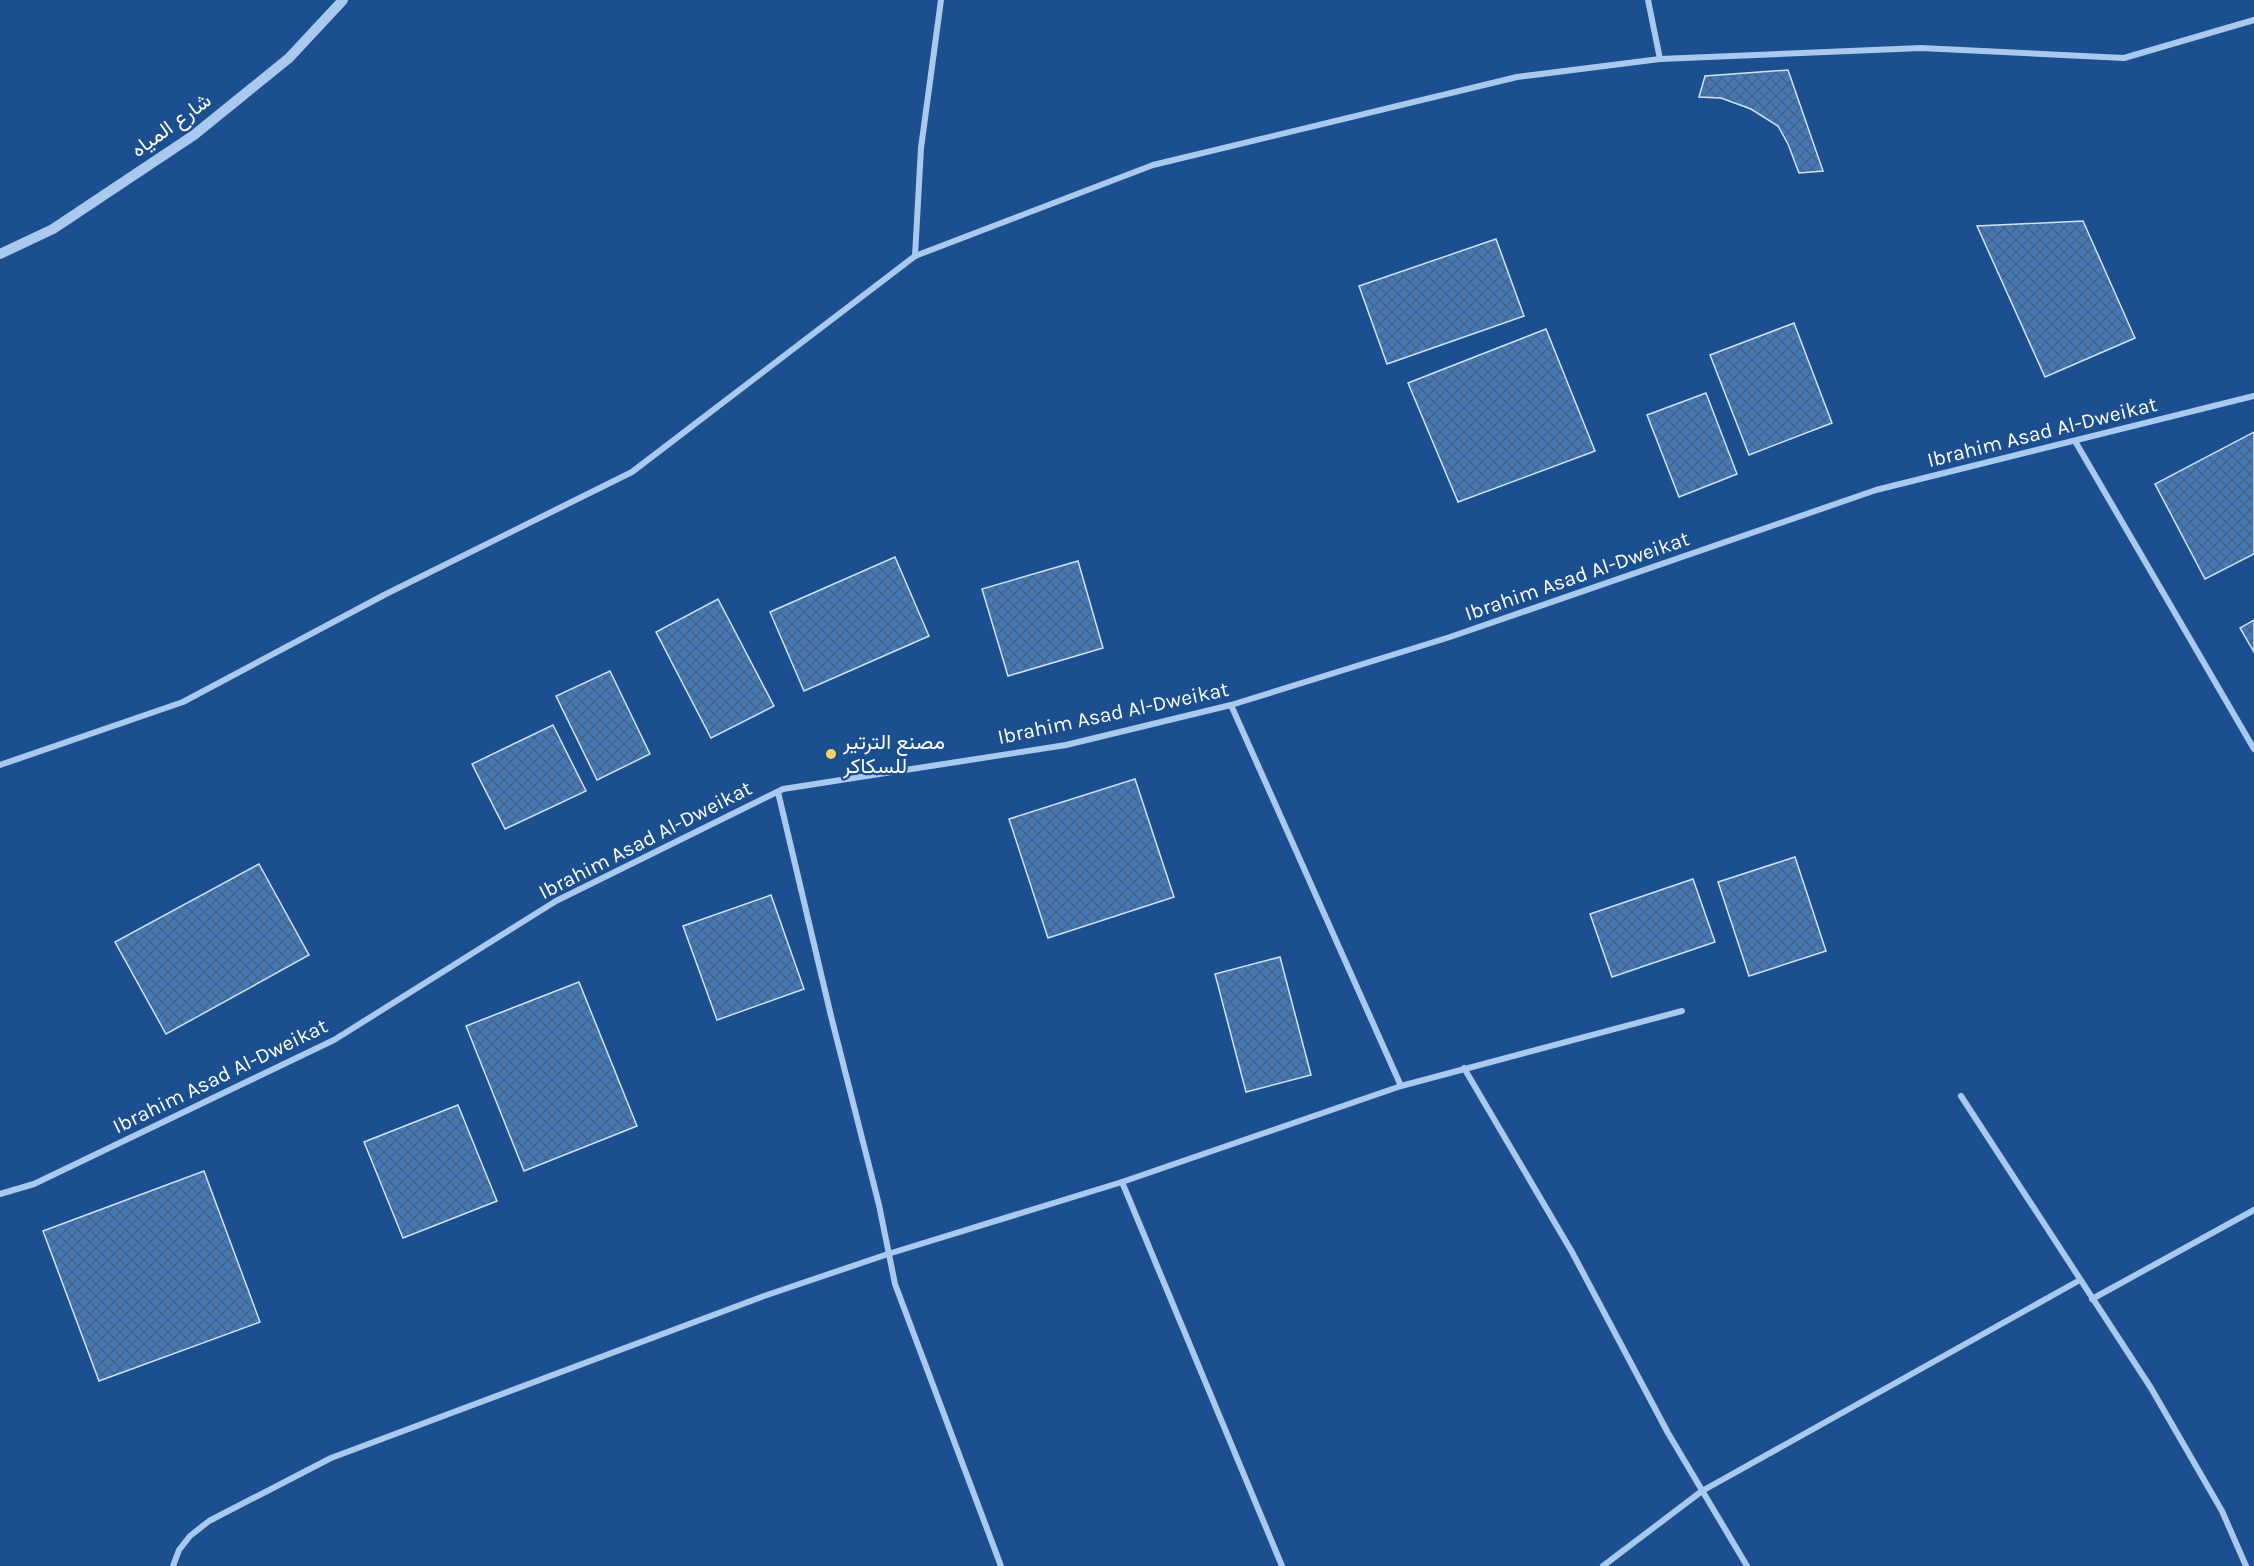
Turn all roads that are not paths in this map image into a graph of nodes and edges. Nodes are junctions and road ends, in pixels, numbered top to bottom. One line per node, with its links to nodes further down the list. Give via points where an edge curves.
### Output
1 (344, 0): 6 (street, شارع المياه, via 289,58 194,135 53,229)
2 (941, 0): 7 (street, via 921,148)
3 (1648, 0): 5 (street)
4 (2254, 20): 5 (street, via 2124,58 1921,48)
5 (1660, 59): 7 (street, via 1516,77 1153,165)
6 (0, 254)
7 (915, 256): 12 (street, via 632,472 386,594 183,702)
8 (2254, 396): 9 (street, Ibrahim Asad Al-Dweikat)
9 (2075, 441): 10 (street, Ibrahim Asad Al-Dweikat, via 1876,490 1461,633); 11 (street)
10 (1231, 705): 13 (street, Ibrahim Asad Al-Dweikat, via 1066,745); 16 (street)
11 (2254, 749)
12 (0, 765)
13 (778, 792): 19 (street, Ibrahim Asad Al-Dweikat, via 556,901 334,1040 34,1184); 21 (street)
14 (1682, 1011): 15 (street)
15 (1464, 1068): 16 (street); 24 (street, via 1572,1252)
16 (1401, 1086): 18 (street)
17 (1960, 1096): 22 (street)
18 (1122, 1182): 21 (street); 27 (street)
19 (0, 1194)
20 (2254, 1210): 23 (street)
21 (888, 1254): 25 (street, via 753,1300 331,1458 209,1521 190,1536); 26 (street, via 895,1284)
22 (2080, 1280): 23 (street); 24 (street)
23 (2092, 1299): 30 (street, via 2151,1388 2222,1511)
24 (1702, 1491): 28 (street); 29 (street)
25 (173, 1566)
26 (1001, 1566)
27 (1282, 1566)
28 (1603, 1566)
29 (1747, 1566)
30 (2246, 1566)

